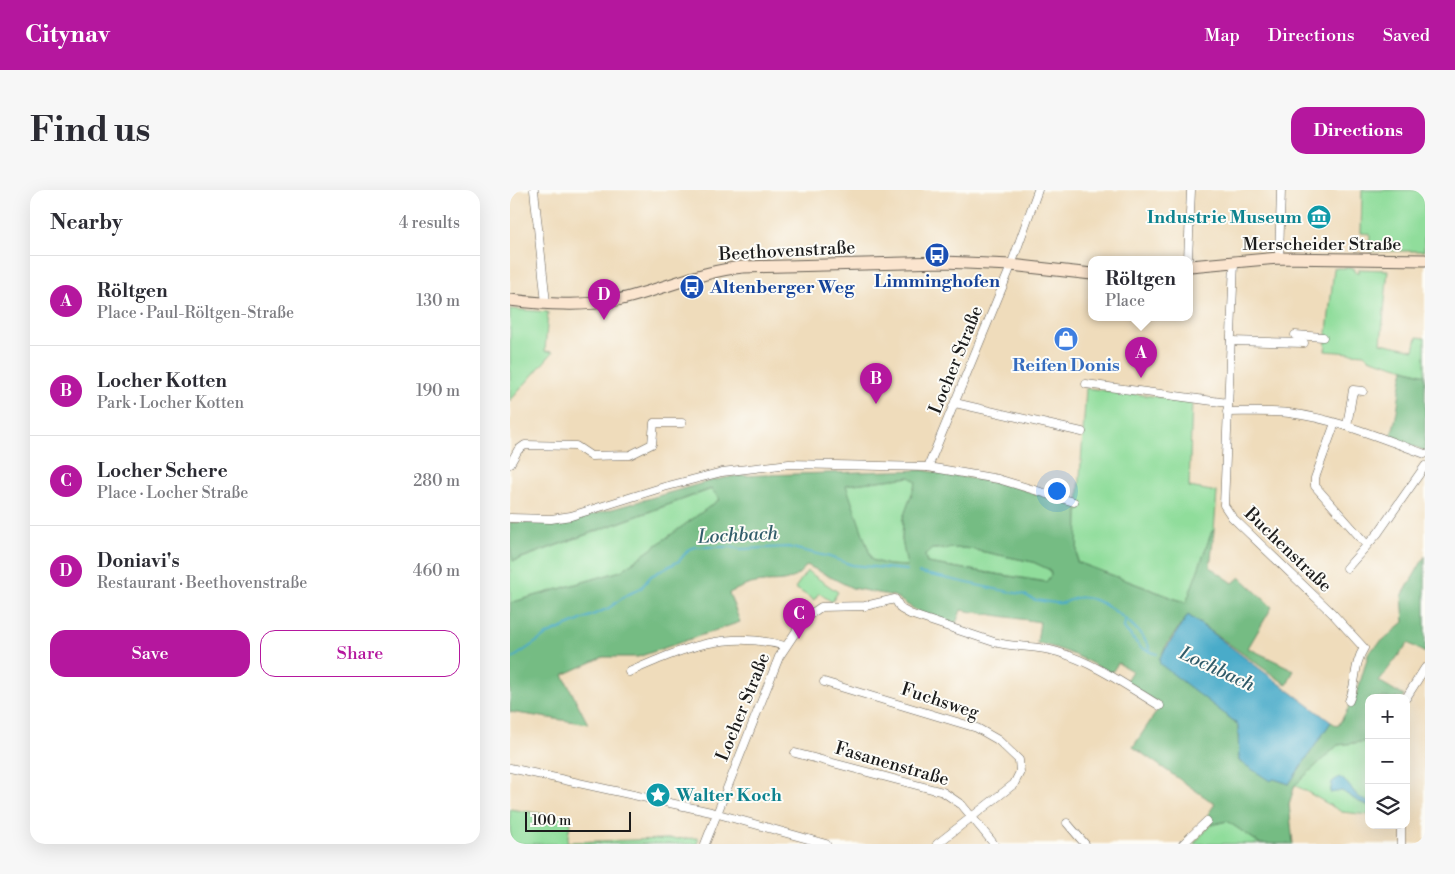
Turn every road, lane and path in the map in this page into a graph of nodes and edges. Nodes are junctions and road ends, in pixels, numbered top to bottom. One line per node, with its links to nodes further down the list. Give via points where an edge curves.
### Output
1 (534, 190): 13 (street)
2 (1038, 190): 9 (street, Locher Straße)
3 (1191, 190): 5 (street)
4 (1281, 190): 6 (street)
5 (1188, 256)
6 (1279, 258): 7 (main road, Merscheider Straße); 8 (main road, Merscheider Straße)
7 (1425, 260)
8 (1234, 262): 10 (main road, Merscheider Straße); 17 (street, Buchenstraße)
9 (1011, 265): 11 (main road); 13 (main road, Beethovenstraße, via 933,262 738,268 616,300); 21 (street, Locher Straße)
10 (1193, 266)
11 (1088, 274)
12 (510, 300): 13 (main road, Beethovenstraße)
13 (546, 303)
14 (1295, 325): 16 (street)
15 (1323, 337): 16 (street)
16 (1294, 339): 17 (street); 18 (street)
17 (1230, 340): 22 (street, Buchenstraße)
18 (1304, 343)
19 (1086, 384): 22 (street)
20 (1363, 391): 26 (street, via 1353,390)
21 (955, 403): 27 (street); 31 (street, Locher Straße)
22 (1228, 403): 23 (street, Buchenstraße)
23 (1227, 412): 25 (street, via 1290,414); 41 (street, Buchenstraße, via 1224,493 1227,510 1364,648 1356,662)
24 (682, 423): 29 (street, via 654,423 652,444 630,455 592,456 576,446 525,445)
25 (1335, 423): 26 (street); 34 (street, via 1315,486)
26 (1348, 426): 28 (street)
27 (1082, 432)
28 (1425, 454)
29 (510, 464)
30 (1425, 466): 34 (street)
31 (928, 467): 32 (street, via 998,479); 33 (street, via 789,464 738,469 664,487 571,516)
32 (1074, 502)
33 (510, 518)
34 (1367, 545): 35 (street)
35 (1347, 568)
36 (785, 646): 38 (street, via 715,640); 42 (street, Locher Straße, via 804,618 814,610 829,606 865,606 895,599 910,614 994,642 1037,646 1088,663); 45 (street, Locher Straße)
37 (1424, 670): 40 (street)
38 (629, 672)
39 (824, 682): 46 (street, Fuchsweg, via 921,710 984,731 998,740 1019,760 1018,780)
40 (1409, 694)
41 (1349, 701)
42 (1160, 706)
43 (796, 753): 46 (street, Fasanenstraße, via 943,792)
44 (510, 768): 45 (street)
45 (717, 814): 50 (street, Locher Straße); 51 (street)
46 (973, 816): 52 (street); 53 (street, Fasanenstraße)
47 (1207, 821): 55 (street)
48 (1067, 823): 54 (street)
49 (1401, 829): 56 (street)
50 (705, 844)
51 (826, 844)
52 (937, 844)
53 (994, 844)
54 (1085, 844)
55 (1183, 844)
56 (1401, 844)

